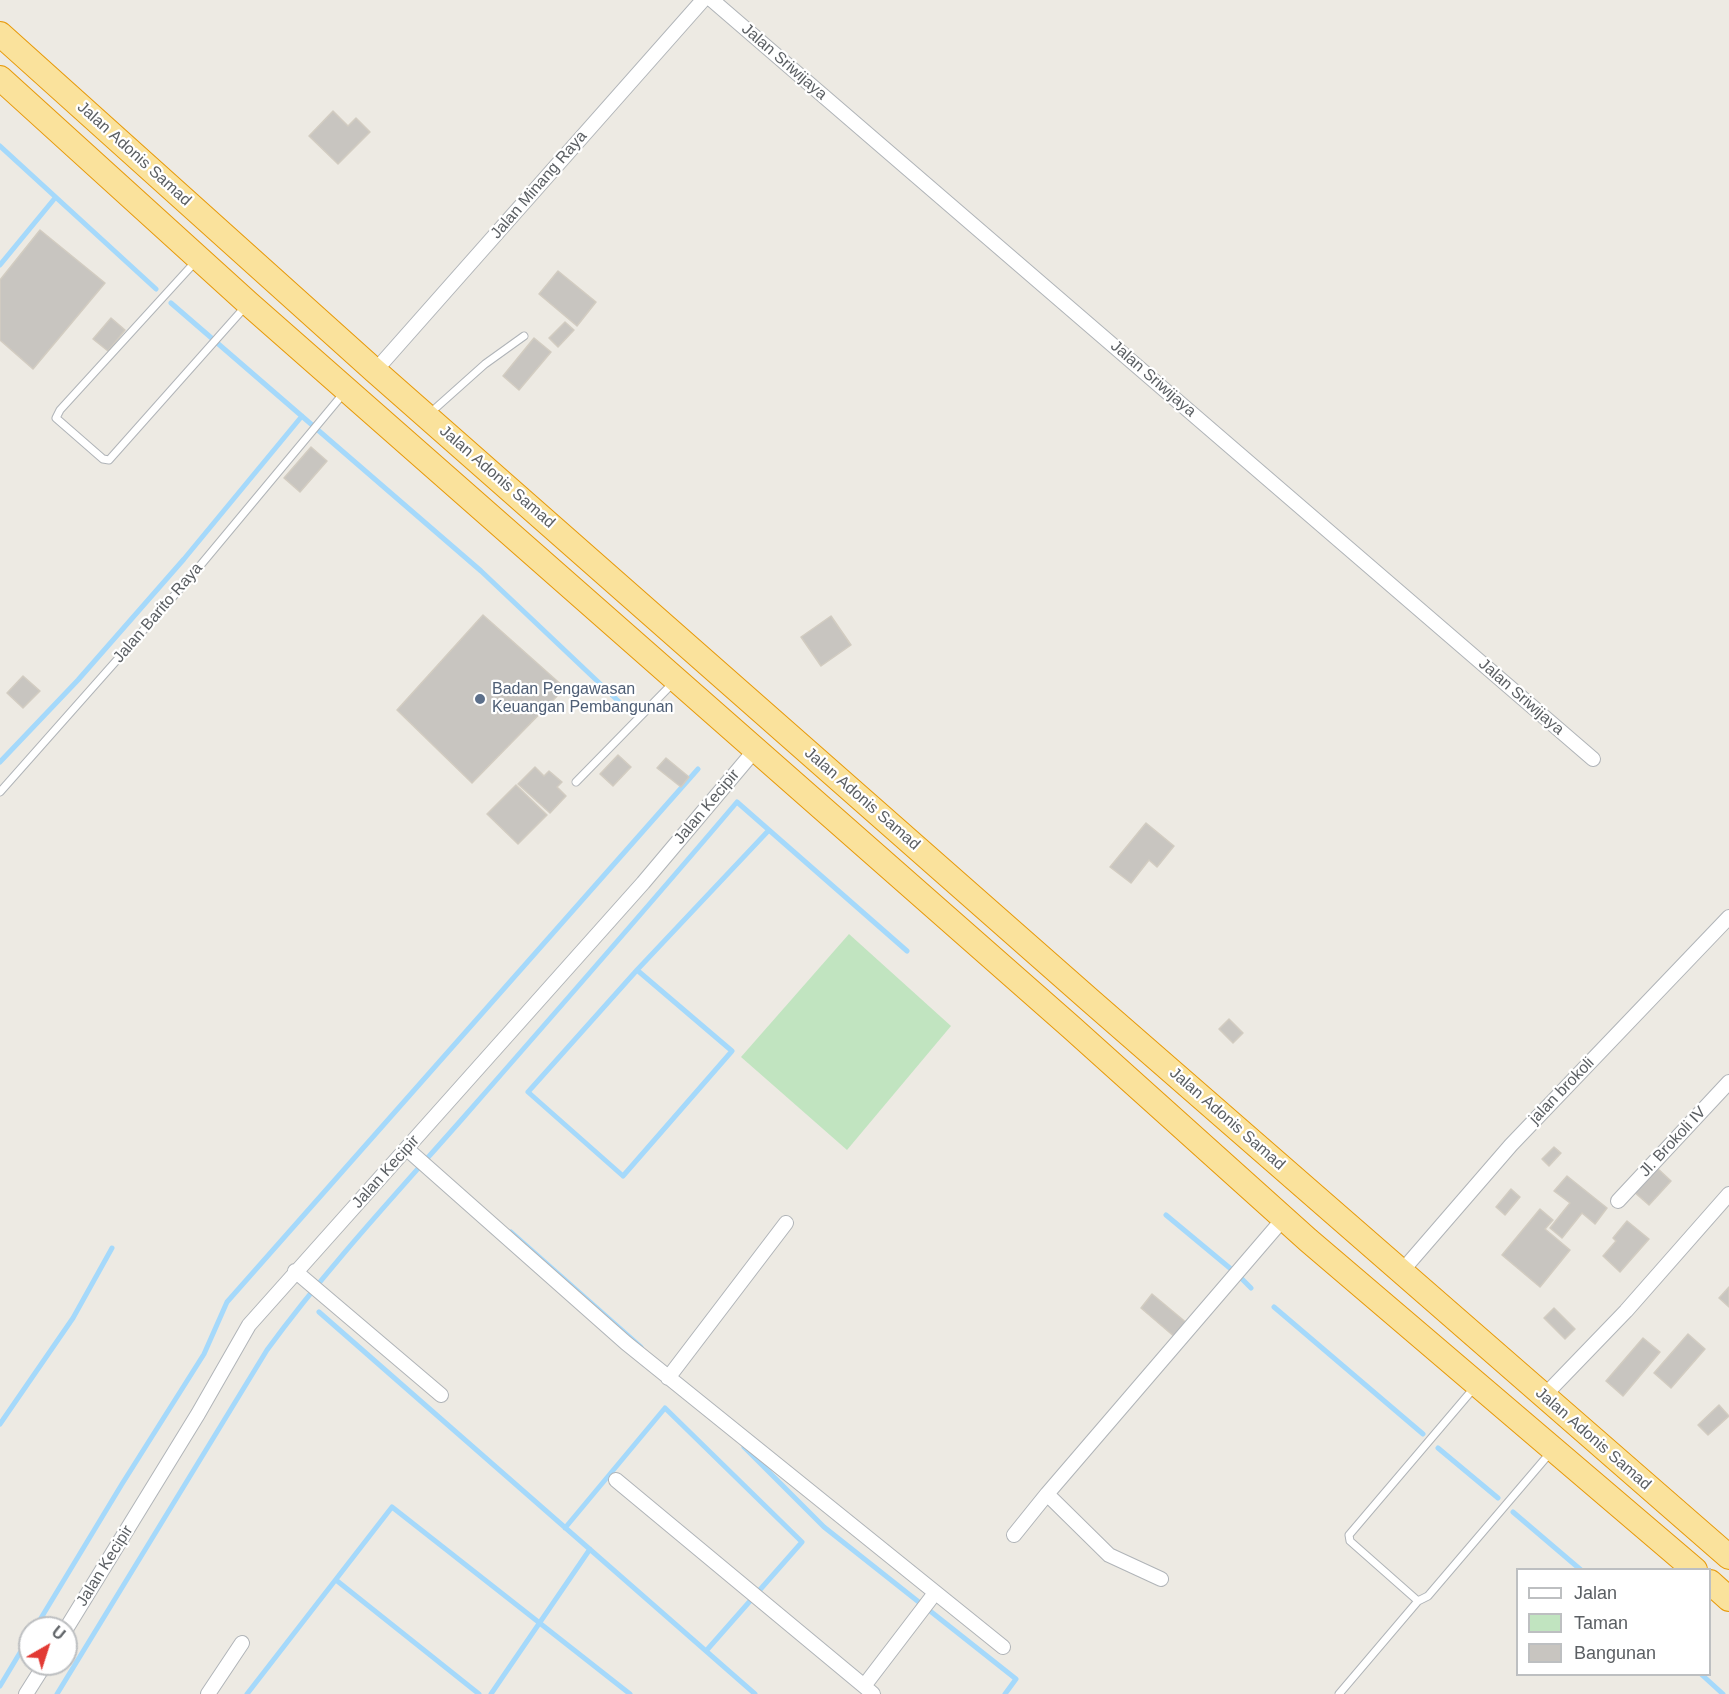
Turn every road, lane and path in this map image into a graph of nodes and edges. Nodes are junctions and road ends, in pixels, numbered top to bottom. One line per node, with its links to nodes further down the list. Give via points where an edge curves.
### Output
1 (703, 0): 9 (street, Jalan Minang Raya)
2 (712, 0): 14 (street, Jalan Sriwijaya)
3 (0, 34): 5 (highway, Jalan Adonis Samad)
4 (0, 78): 6 (highway)
5 (220, 232): 6 (highway); 9 (highway, Jalan Adonis Samad)
6 (199, 257): 7 (highway); 7 (lane, via 56,418 109,460)
7 (248, 303): 10 (highway)
8 (524, 336): 11 (lane, via 485,364)
9 (375, 371): 11 (highway, Jalan Adonis Samad)
10 (347, 390): 12 (highway); 16 (lane, Jalan Barito Raya, via 194,573)
11 (427, 416): 18 (highway, Jalan Adonis Samad)
12 (675, 680): 13 (highway); 15 (lane)
13 (755, 750): 19 (highway); 21 (street, Jalan Kecipir, via 643,883)
14 (1593, 759)
15 (576, 782)
16 (0, 792)
17 (1729, 917): 27 (street, jalan brokoli, via 1511,1145)
18 (1092, 1002): 19 (highway); 27 (highway, Jalan Adonis Samad)
19 (1071, 1027): 24 (highway)
20 (1729, 1082): 23 (street, Jl. Brokoli IV)
21 (407, 1149): 26 (street, Jalan Kecipir); 28 (street)
22 (1729, 1194): 31 (street, via 1626,1311)
23 (1618, 1201)
24 (1284, 1218): 29 (highway); 34 (street)
25 (786, 1223): 28 (street)
26 (295, 1271): 30 (street); 43 (street, Jalan Kecipir, via 249,1325)
27 (1402, 1272): 31 (highway, Jalan Adonis Samad)
28 (668, 1378): 40 (street)
29 (1478, 1384): 32 (highway); 42 (lane, via 1349,1535 1350,1541)
30 (441, 1395)
31 (1543, 1397): 36 (highway, Jalan Adonis Samad)
32 (1554, 1448): 37 (highway); 42 (lane, via 1428,1596)
33 (616, 1480): 47 (street)
34 (1047, 1494): 35 (street); 38 (street, via 1109,1555)
35 (1014, 1535)
36 (1729, 1557)
37 (1694, 1568)
38 (1161, 1579)
39 (1711, 1583): 41 (highway)
40 (932, 1598): 45 (street); 47 (street)
41 (1729, 1599)
42 (1418, 1601): 50 (lane)
43 (74, 1616)
44 (242, 1643): 49 (street)
45 (1003, 1647)
46 (37, 1676): 48 (street)
47 (869, 1690)
48 (26, 1694)
49 (208, 1694)
50 (1339, 1694)

